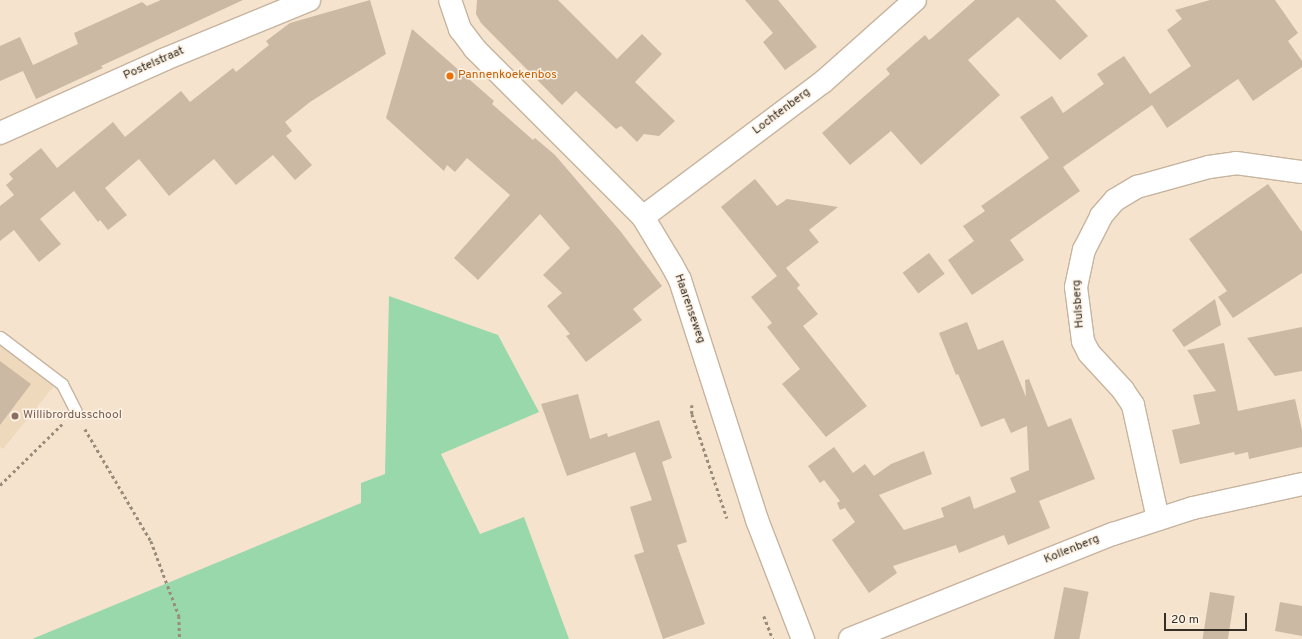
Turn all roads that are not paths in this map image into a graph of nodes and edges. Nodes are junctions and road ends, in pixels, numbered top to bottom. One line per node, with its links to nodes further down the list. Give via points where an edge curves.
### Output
1 (309, 0): 4 (street, Postelstraat, via 163,60)
2 (450, 0): 6 (street, Haarenseweg, via 460,29 475,49)
3 (915, 0): 6 (street, Lochtenberg, via 823,82)
4 (0, 133)
5 (1302, 172): 10 (street, Hulsberg, via 1236,163 1209,167 1137,187 1115,200 1101,216 1084,250 1076,287 1083,342 1089,353 1123,390 1133,405)
6 (644, 217): 11 (street, Haarenseweg, via 680,280 757,520)
7 (0, 337): 8 (lane, via 62,384)
8 (76, 411)
9 (1302, 484): 10 (street, Kollenberg, via 1193,508)
10 (1158, 519): 12 (street, Kollenberg, via 1113,534)
11 (803, 639)
12 (850, 639)

